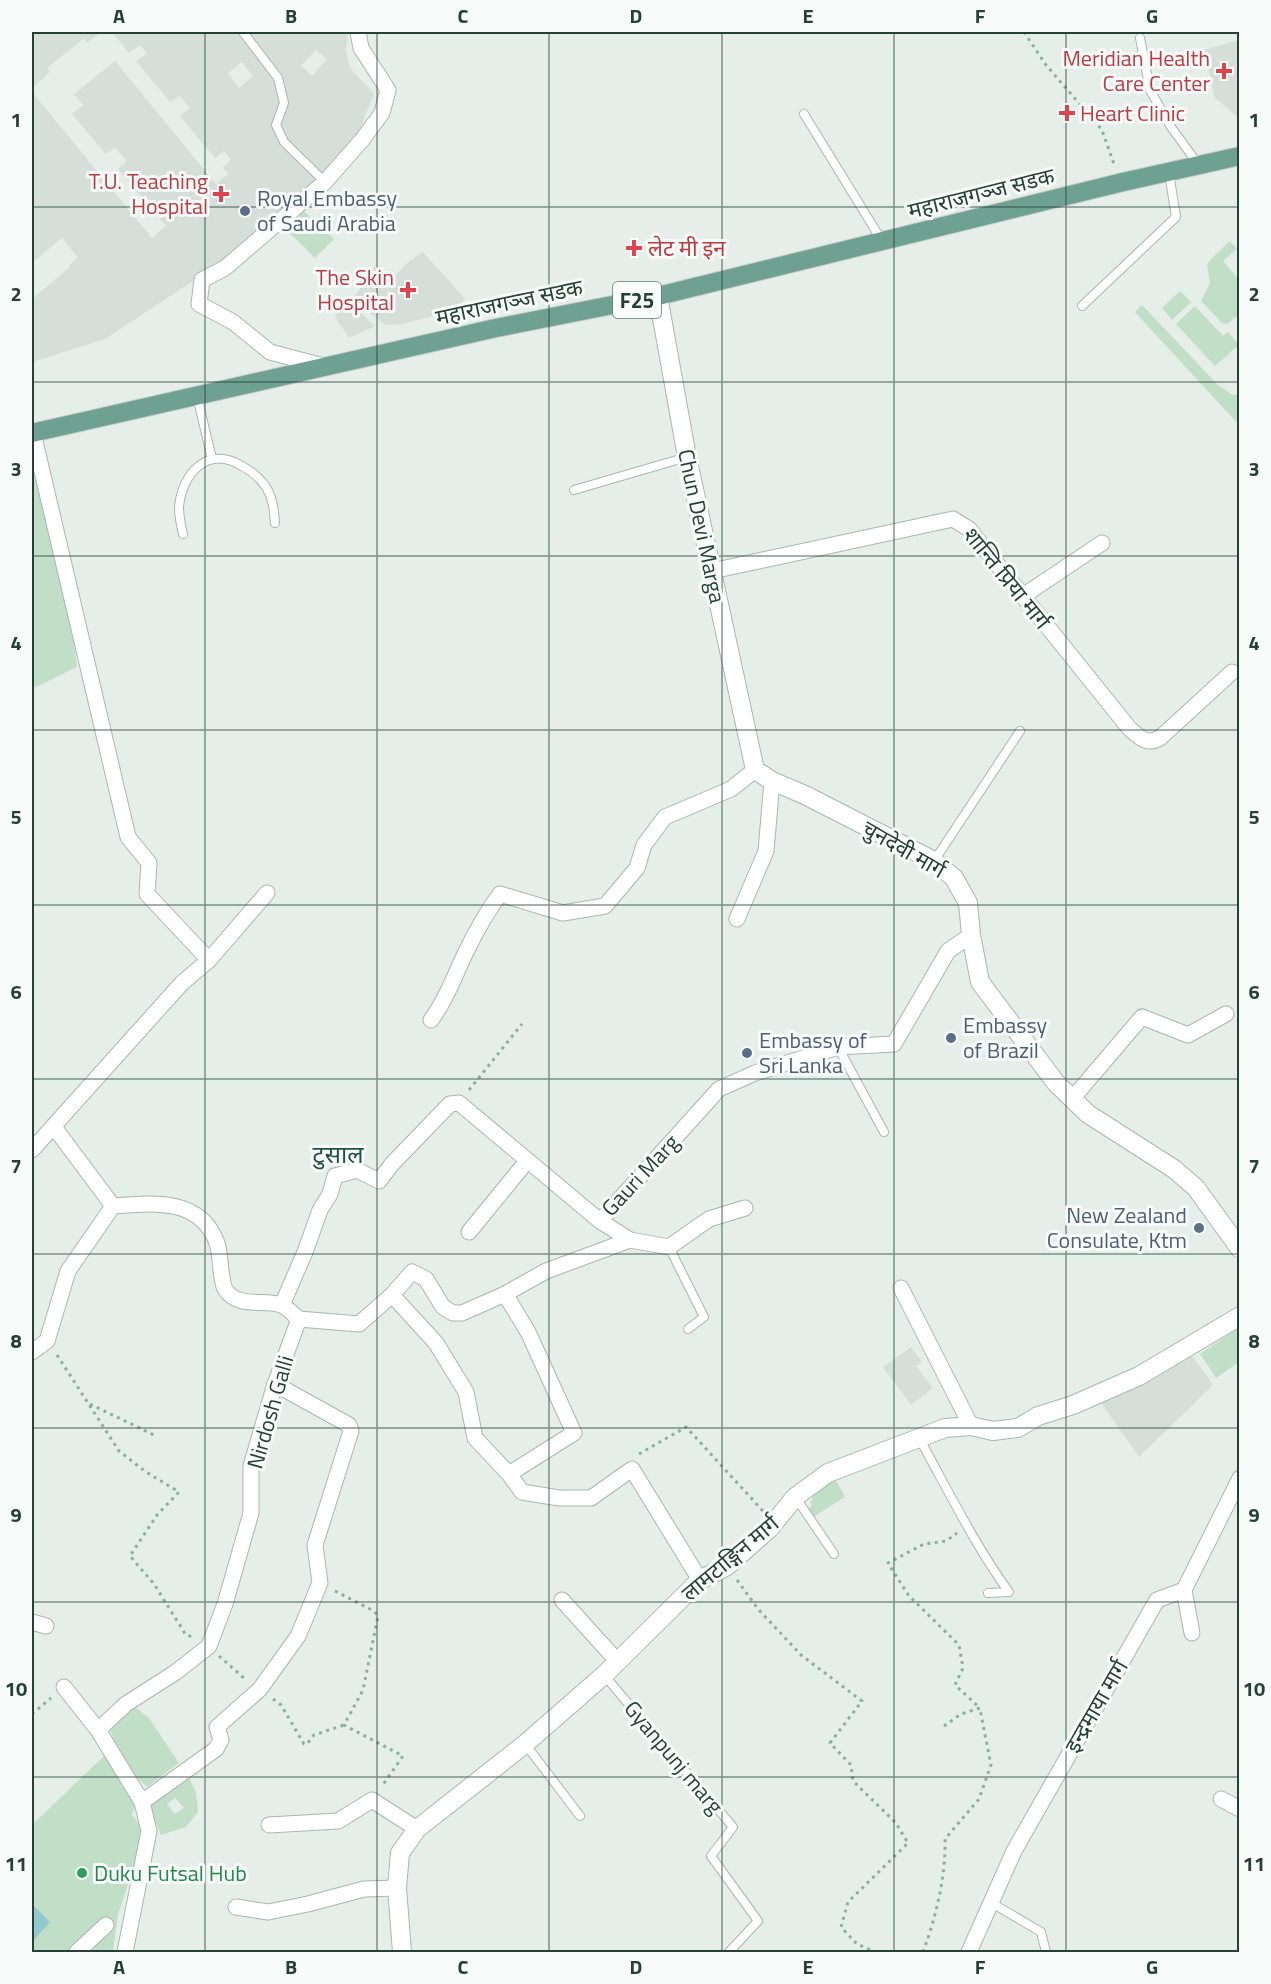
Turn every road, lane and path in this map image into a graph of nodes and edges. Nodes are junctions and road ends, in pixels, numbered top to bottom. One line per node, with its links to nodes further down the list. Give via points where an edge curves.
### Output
1 (243, 32): 9 (lane, via 278,78 284,103 276,125 285,142)
2 (358, 32): 9 (street, via 361,48 388,90 382,113)
3 (1024, 32): 10 (path, via 1046,65 1102,130)
4 (1140, 38): 7 (lane, via 1150,90)
5 (804, 114): 11 (lane)
6 (1239, 156): 7 (main road, महाराजगञ्ज सडक / F25)
7 (1199, 165): 8 (main road, महाराजगञ्ज सडक / F25)
8 (1169, 172): 10 (main road, महाराजगञ्ज सडक / F25); 13 (lane, via 1176,217)
9 (325, 182): 14 (street, via 225,268 202,280 199,304 233,322 270,352)
10 (1123, 182): 11 (main road, महाराजगञ्ज सडक / F25)
11 (882, 242): 12 (main road, महाराजगञ्ज सडक / F25)
12 (658, 296): 14 (main road, महाराजगञ्ज सडक / F25); 17 (street, Chun Devi Marga)
13 (1082, 306)
14 (327, 367): 15 (main road, महाराजगञ्ज सडक / F25)
15 (197, 396): 16 (main road, महाराजगञ्ज सडक / F25); 18 (lane)
16 (32, 433): 33 (street, via 128,837 149,863 147,894)
17 (687, 457): 19 (lane); 23 (street, Chun Devi Marga)
18 (212, 459): 20 (lane, via 223,458 253,473 273,503); 21 (lane, via 198,465 184,484 179,507)
19 (574, 490)
20 (275, 523)
21 (183, 534)
22 (1102, 543): 24 (street)
23 (712, 571): 24 (street, शान्ति प्रिया मार्ग, via 953,519 969,529); 27 (street, Chun Devi Marga)
24 (1023, 597): 25 (street, शान्ति प्रिया मार्ग, via 1143,741 1160,738)
25 (1232, 672)
26 (1020, 731): 29 (lane)
27 (753, 763): 28 (street, चुनदेवी मार्ग); 35 (street, via 731,789 665,817 644,845 637,867 604,906 563,913 500,894 486,913 446,998)
28 (772, 781): 29 (street, चुनदेवी मार्ग); 31 (street, via 766,851)
29 (934, 861): 32 (street, चुनदेवी मार्ग, via 963,890)
30 (267, 894): 33 (street)
31 (737, 919)
32 (971, 935): 37 (street, Gauri Marg, via 948,951 894,1044); 38 (street, चुनदेवी मार्ग, via 980,981 1056,1083)
33 (209, 960): 40 (street, via 182,983)
34 (1226, 1014): 38 (street, via 1188,1035 1142,1017)
35 (431, 1020)
36 (522, 1024): 39 (path)
37 (838, 1047): 41 (lane); 46 (street, Gauri Marg, via 755,1073 719,1089)
38 (1072, 1098): 50 (street, चुनदेवी मार्ग, via 1088,1114 1174,1169 1196,1188)
39 (459, 1103): 43 (street, Gauri Marg); 54 (street, via 450,1104 379,1181 357,1170 335,1176)
40 (54, 1127): 42 (street); 44 (street)
41 (884, 1132)
42 (32, 1150)
43 (527, 1161): 46 (street, Gauri Marg); 47 (street)
44 (113, 1206): 54 (street, via 156,1203 177,1206 195,1215 211,1231 217,1244 225,1289 249,1303); 58 (street, via 68,1270)
45 (745, 1208): 49 (street, via 709,1218)
46 (600, 1221): 48 (street)
47 (469, 1232)
48 (630, 1240): 49 (street); 52 (street, via 546,1271)
49 (669, 1247): 57 (lane, via 704,1317)
50 (1239, 1249)
51 (901, 1288): 62 (street)
52 (506, 1294): 53 (street, via 462,1313 453,1312 443,1306 426,1279 412,1272); 66 (street, via 528,1332 574,1433)
53 (392, 1296): 56 (street, via 359,1323); 66 (street, via 436,1343 466,1392 475,1438)
54 (282, 1305): 56 (street)
55 (1239, 1316): 62 (street, लामटाङ्गिन मार्ग, via 1139,1376 1038,1416 1018,1428 993,1431)
56 (299, 1319): 60 (street, Nirdosh Galli)
57 (688, 1329)
58 (47, 1341): 59 (street); 61 (path)
59 (32, 1352)
60 (275, 1384): 74 (street, via 349,1425 351,1431 315,1545); 79 (street, Nirdosh Galli, via 251,1466 251,1513)
61 (88, 1403): 63 (path); 79 (path, via 119,1451 179,1492 157,1515 130,1556 154,1584 186,1635)
62 (971, 1426): 64 (street, लामटाङ्गिन मार्ग, via 945,1428)
63 (156, 1436)
64 (918, 1437): 68 (street, लामटाङ्गिन मार्ग, via 828,1473); 70 (lane)
65 (635, 1456): 69 (path, via 686,1427 766,1515)
66 (509, 1474): 73 (street, via 522,1492 591,1498 632,1469)
67 (1239, 1478): 75 (street)
68 (795, 1497): 69 (street, लामटाङ्गिन मार्ग); 71 (lane)
69 (781, 1517): 72 (street, लामटाङ्गिन मार्ग)
70 (969, 1526): 76 (lane, via 985,1559 1009,1592); 84 (path, via 946,1541 924,1544 888,1563 909,1596 958,1645 963,1668 955,1685)
71 (834, 1554)
72 (727, 1566): 73 (street, लामटाङ्गिन मार्ग); 105 (path, via 758,1609 801,1655 862,1701 830,1743 851,1765 853,1781 896,1823 908,1843 848,1902 841,1928 857,1944)
73 (700, 1580): 80 (street, लामटाङ्गिन मार्ग)
74 (320, 1583): 83 (street, via 298,1636); 86 (path, via 378,1616 363,1690)
75 (1184, 1590): 78 (street); 98 (street, इन्द्रमाया मार्ग, via 1157,1600 1014,1851)
76 (988, 1593)
77 (562, 1600): 80 (street)
78 (1192, 1633)
79 (209, 1646): 83 (path); 88 (street, via 126,1704)
80 (618, 1662): 81 (street, लामटाङ्गिन मार्ग)
81 (604, 1675): 89 (street, लामटाङ्गिन मार्ग); 104 (lane, Gyanpunj marg, via 733,1827 711,1856 759,1921)
82 (64, 1687): 85 (path); 88 (street)
83 (258, 1690): 86 (path, via 281,1705 304,1743 314,1735); 92 (street, via 217,1726 221,1740 216,1749)
84 (980, 1708): 87 (path, via 961,1714); 106 (path, via 991,1765 979,1799 945,1839 946,1857 932,1929)
85 (32, 1714)
86 (344, 1725): 91 (path, via 403,1756)
87 (944, 1726)
88 (98, 1730): 92 (street)
89 (525, 1744): 94 (lane); 96 (street, लामटाङ्गिन मार्ग)
90 (1221, 1799): 93 (street)
91 (372, 1800): 95 (street, via 338,1821); 96 (street)
92 (142, 1802): 102 (street, via 149,1831)
93 (1239, 1809)
94 (580, 1816)
95 (269, 1825)
96 (417, 1829): 97 (street, लामटाङ्गिन मार्ग, via 400,1853)
97 (397, 1888): 99 (street, via 364,1889 268,1912); 103 (street, लामटाङ्गिन मार्ग)
98 (990, 1902): 107 (street, इन्द्रमाया मार्ग); 108 (lane, via 1041,1932)
99 (236, 1907)
100 (106, 1925): 101 (street)
101 (78, 1953)
102 (125, 1953)
103 (402, 1953)
104 (729, 1953)
105 (875, 1953)
106 (923, 1953)
107 (969, 1953)
108 (1046, 1953)

